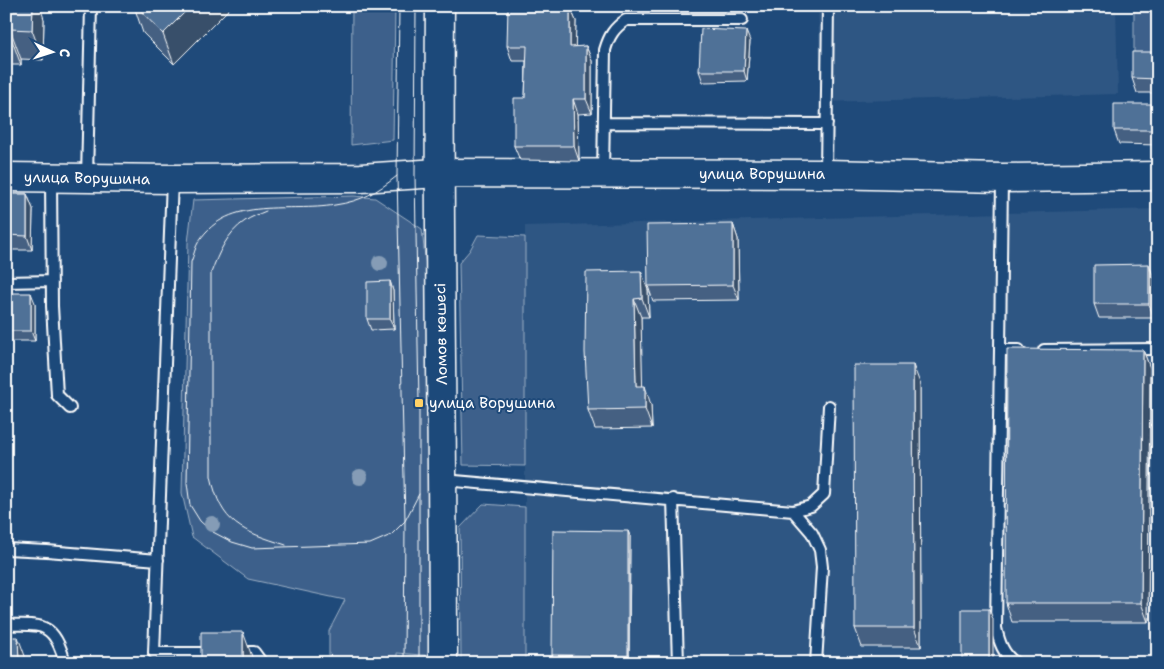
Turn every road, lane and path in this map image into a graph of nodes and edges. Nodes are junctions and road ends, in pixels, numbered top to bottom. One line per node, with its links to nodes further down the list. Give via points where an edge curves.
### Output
1 (91, 6): 13 (lane)
2 (440, 6): 7 (street, Ломов көшесі)
3 (828, 6): 6 (lane)
4 (742, 20): 5 (lane, via 626,20 615,27 604,50)
5 (604, 123): 6 (lane); 8 (lane)
6 (827, 124): 9 (lane)
7 (438, 173): 8 (street, улица Ворушина); 15 (street, улица Ворушина, via 362,178); 22 (street, Ломов көшесі)
8 (603, 174): 9 (street, улица Ворушина)
9 (826, 174): 14 (street, улица Ворушина)
10 (1158, 176): 14 (street, улица Ворушина)
11 (6, 177): 12 (street, улица Ворушина)
12 (51, 178): 13 (street, улица Ворушина); 17 (lane)
13 (87, 178): 15 (street, улица Ворушина)
14 (1002, 178): 19 (lane)
15 (172, 179): 26 (lane)
16 (6, 282): 17 (lane)
17 (52, 282): 21 (lane, via 57,395)
18 (1158, 349): 19 (lane)
19 (1000, 350): 34 (lane, via 996,628 1000,645)
20 (829, 406): 24 (lane, via 824,494 812,506)
21 (70, 408)
22 (443, 480): 23 (lane); 31 (street, Ломов көшесі)
23 (673, 499): 24 (lane); 32 (lane)
24 (793, 511): 33 (lane, via 812,533 820,550 822,567)
25 (6, 550): 26 (lane)
26 (158, 560): 28 (lane)
27 (6, 625): 29 (lane, via 46,628 61,646)
28 (154, 658): 30 (lane, via 254,652)
29 (65, 663)
30 (262, 663)
31 (443, 663)
32 (678, 663)
33 (816, 663)
34 (1016, 663)

